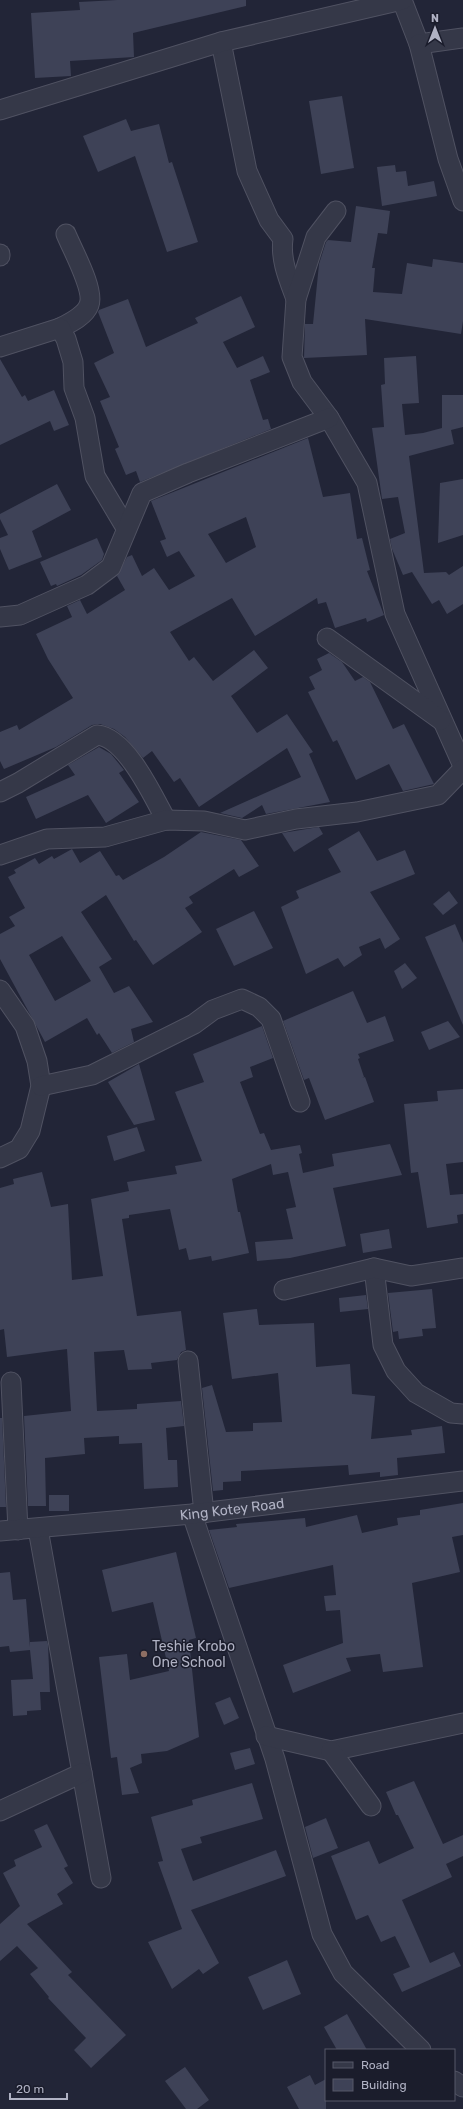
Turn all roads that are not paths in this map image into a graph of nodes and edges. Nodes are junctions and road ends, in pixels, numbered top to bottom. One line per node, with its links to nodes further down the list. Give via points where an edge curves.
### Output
1 (402, 0): 3 (street); 4 (street)
2 (463, 38): 4 (street)
3 (221, 42): 5 (street); 9 (street, via 247,171 269,220 283,239 281,249)
4 (419, 44): 6 (street, via 448,159)
5 (0, 110)
6 (463, 201)
7 (336, 210): 9 (street, via 316,237)
8 (66, 234): 10 (street, via 90,299 89,306 77,318)
9 (296, 299): 12 (street, via 292,358 302,382)
10 (60, 328): 11 (street); 13 (street, via 73,362 74,388 85,418 95,476)
11 (0, 347)
12 (329, 418): 13 (street, via 188,472 142,493); 16 (street, via 367,483 395,614)
13 (126, 528): 14 (street, via 111,567 87,585 20,615)
14 (0, 617)
15 (327, 638): 16 (street)
16 (441, 720): 17 (street)
17 (463, 766)
18 (463, 769): 20 (street, via 438,796 357,812 296,819 245,830 204,821)
19 (0, 792): 20 (street, via 97,735 105,735 127,755 150,789)
20 (166, 820): 21 (street, via 105,837 47,839)
21 (0, 854)
22 (0, 990): 23 (street, via 25,1026 37,1061)
23 (41, 1086): 24 (street, via 92,1075 194,1024 213,1010 242,999 259,1006 271,1019); 25 (street, via 30,1131 19,1149)
24 (300, 1102)
25 (0, 1158)
26 (374, 1268): 27 (street, via 411,1276); 28 (street); 31 (street, via 382,1345 396,1371 416,1393 450,1413)
27 (463, 1268)
28 (284, 1290)
29 (188, 1361): 33 (street)
30 (11, 1382): 35 (street)
31 (463, 1414)
32 (463, 1481): 33 (street, King Kotey Road)
33 (198, 1513): 34 (street, King Kotey Road); 37 (street)
34 (38, 1529): 35 (street, King Kotey Road); 39 (street)
35 (9, 1531)
36 (463, 1723): 38 (street)
37 (266, 1736): 38 (street); 43 (street, via 275,1759 322,1934 343,1973)
38 (331, 1751): 40 (street)
39 (82, 1773): 41 (street); 42 (street)
40 (371, 1806)
41 (0, 1811)
42 (101, 1878)
43 (420, 2049)

